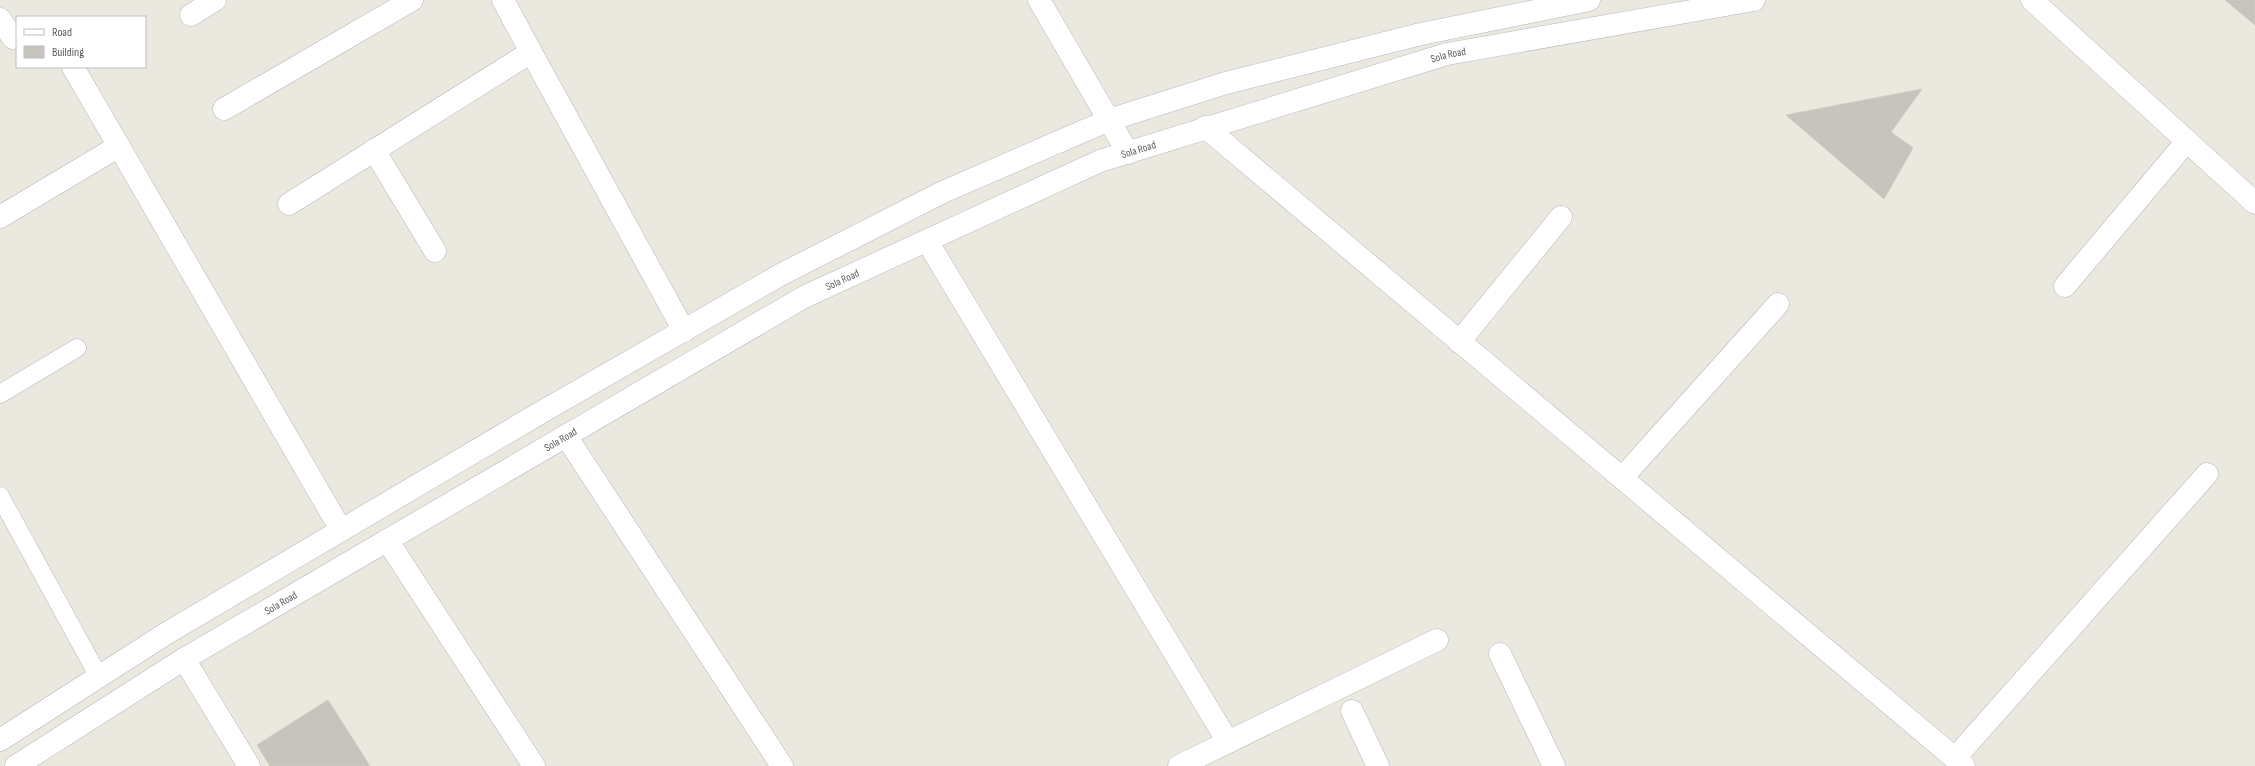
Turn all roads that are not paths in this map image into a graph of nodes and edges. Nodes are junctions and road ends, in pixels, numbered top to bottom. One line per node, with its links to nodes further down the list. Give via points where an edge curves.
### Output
1 (215, 0): 8 (street)
2 (412, 0): 13 (street)
3 (503, 0): 11 (street)
4 (1039, 0): 14 (street)
5 (1589, 0): 14 (street, via 1421,34 1233,81)
6 (1754, 0): 15 (street, Sola Road, via 1447,54)
7 (2032, 0): 16 (street)
8 (191, 15)
9 (0, 19): 10 (street)
10 (13, 38)
11 (531, 52): 18 (street); 28 (street)
12 (74, 68): 17 (street)
13 (224, 109)
14 (1109, 120): 19 (street); 28 (street, via 943,192 780,275)
15 (1205, 128): 19 (street, Sola Road); 29 (street)
16 (2187, 141): 20 (street); 26 (street)
17 (119, 146): 22 (street); 36 (street)
18 (374, 150): 21 (street); 25 (street)
19 (1128, 153): 24 (street, Sola Road, via 1100,161)
20 (2255, 203)
21 (289, 204)
22 (0, 217)
23 (1560, 217): 29 (street)
24 (927, 241): 32 (street, Sola Road, via 804,298); 44 (street)
25 (435, 251)
26 (2065, 286)
27 (1778, 304): 34 (street)
28 (684, 331): 36 (street)
29 (1460, 342): 34 (street)
30 (77, 348): 31 (lane)
31 (0, 394)
32 (566, 436): 37 (street, Sola Road); 49 (street)
33 (2207, 474): 45 (street)
34 (1622, 478): 45 (street)
35 (0, 496): 41 (lane)
36 (341, 530): 41 (street, via 167,633)
37 (387, 540): 40 (street, Sola Road); 48 (street)
38 (1437, 640): 44 (street)
39 (1500, 654): 52 (street)
40 (184, 659): 46 (street, Sola Road); 47 (street)
41 (99, 677): 43 (street)
42 (1352, 711): 51 (street)
43 (1, 738)
44 (1228, 742): 50 (street)
45 (1960, 762)
46 (16, 766)
47 (248, 766)
48 (534, 766)
49 (782, 766)
50 (1179, 766)
51 (1378, 766)
52 (1554, 766)

